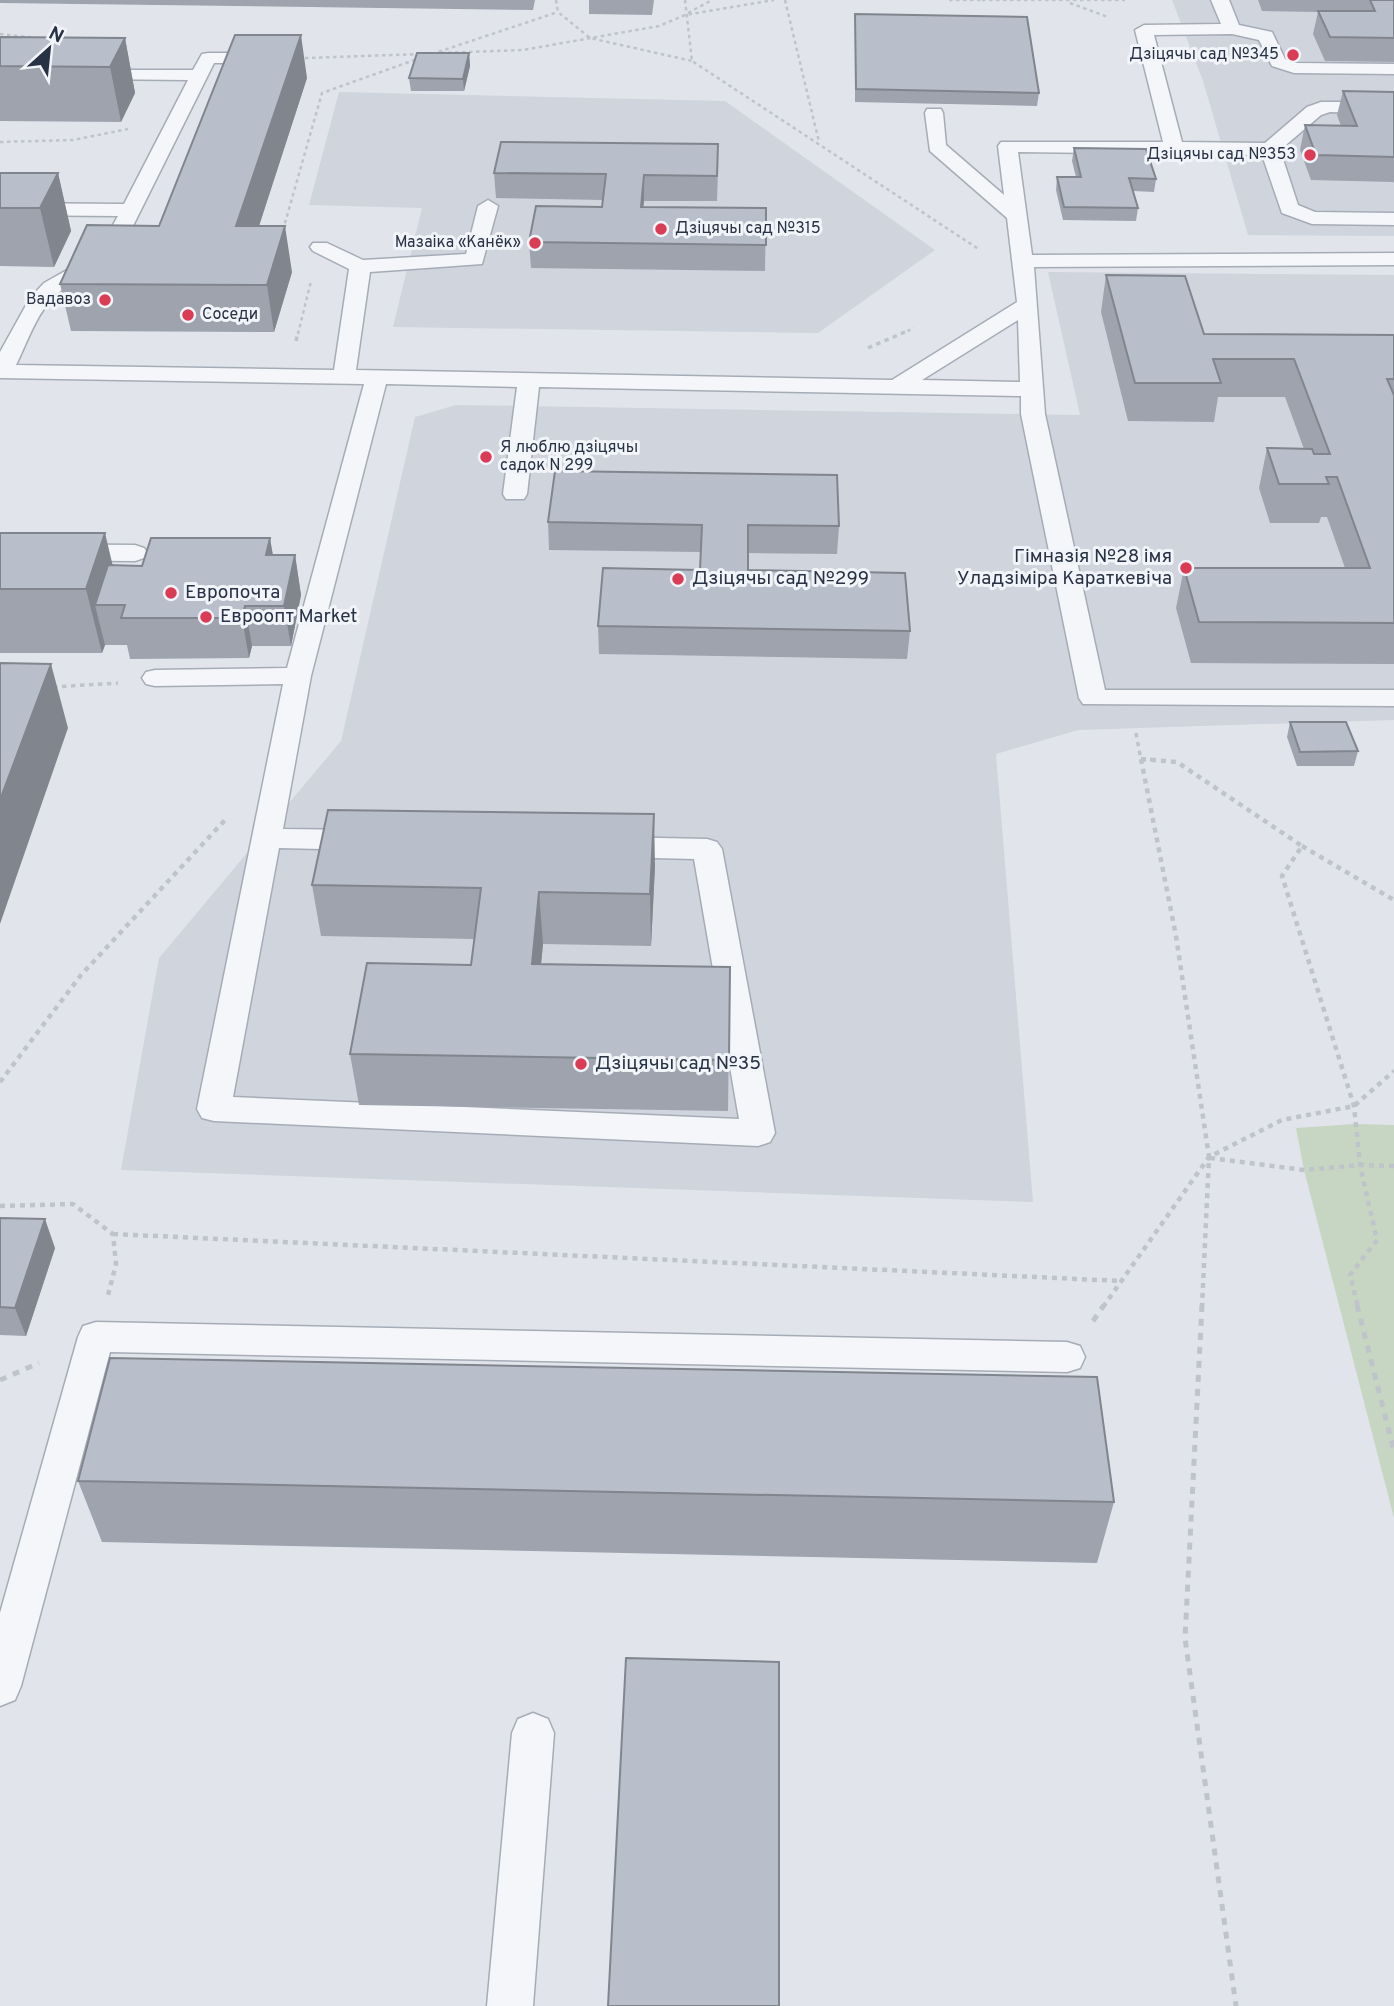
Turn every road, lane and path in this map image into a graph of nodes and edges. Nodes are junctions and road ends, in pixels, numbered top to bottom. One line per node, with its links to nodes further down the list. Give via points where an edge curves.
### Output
1 (556, 0): 11 (path)
2 (685, 0): 12 (path)
3 (712, 0): 12 (path)
4 (774, 0): 12 (path)
5 (785, 0): 26 (path)
6 (949, 0): 7 (path)
7 (983, 0): 10 (path)
8 (1132, 0): 10 (path)
9 (1220, 0): 13 (lane)
10 (1064, 1): 14 (path)
11 (558, 12): 15 (path); 16 (path)
12 (685, 15): 15 (path, via 659,26); 18 (path)
13 (1232, 29): 14 (lane); 19 (lane, via 1266,36 1278,62 1294,68)
14 (1144, 30): 27 (lane)
15 (590, 38): 16 (path, via 523,50); 18 (path)
16 (434, 53): 17 (path); 34 (path, via 322,93 278,249)
17 (304, 58): 21 (lane, via 208,58)
18 (692, 61): 26 (path)
19 (1394, 69)
20 (66, 74): 21 (lane)
21 (199, 75): 24 (lane)
22 (1394, 108): 28 (lane, via 1328,106 1314,111)
23 (934, 113): 32 (lane, via 937,147)
24 (177, 119): 25 (path, via 73,140); 31 (lane)
25 (0, 142)
26 (819, 143): 37 (path)
27 (1174, 148): 28 (lane); 32 (lane, via 1008,146)
28 (1270, 149): 33 (lane, via 1289,209 1312,218)
29 (488, 206): 36 (lane, via 475,260)
30 (0, 209): 31 (lane)
31 (131, 211): 41 (lane, via 106,258 44,295)
32 (1016, 215): 37 (lane)
33 (1394, 219)
34 (320, 247): 36 (lane); 42 (path)
35 (1394, 260): 37 (lane)
36 (360, 266): 43 (lane)
37 (1023, 270): 38 (lane)
38 (1028, 304): 46 (lane); 47 (lane)
39 (925, 323): 40 (path)
40 (862, 351)
41 (0, 371): 42 (lane)
42 (287, 375): 43 (lane)
43 (344, 375): 44 (lane)
44 (377, 377): 45 (lane); 51 (lane)
45 (529, 379): 46 (lane); 48 (lane)
46 (898, 386): 47 (lane)
47 (1030, 389): 54 (lane, via 1093,698)
48 (515, 494)
49 (0, 552): 50 (lane)
50 (135, 553)
51 (298, 676): 52 (lane); 58 (lane)
52 (155, 678): 53 (path)
53 (41, 687)
54 (1129, 698): 55 (lane); 56 (path)
55 (1394, 698)
56 (1141, 759): 61 (path, via 1177,762); 66 (path, via 1176,936)
57 (227, 817): 64 (path, via 81,975)
58 (267, 838): 59 (lane); 60 (lane, via 214,1109 758,1133 707,849)
59 (390, 841)
60 (583, 846)
61 (1302, 846): 62 (path); 65 (path, via 1282,876)
62 (1394, 900)
63 (1394, 1071): 65 (path)
64 (0, 1082)
65 (1354, 1106): 66 (path, via 1282,1120); 67 (path)
66 (1209, 1157): 67 (path, via 1304,1170); 71 (path); 78 (path, via 1185,1638)
67 (1360, 1165): 68 (path); 74 (path, via 1377,1240 1350,1275)
68 (1394, 1166)
69 (0, 1206): 70 (path, via 73,1204)
70 (113, 1234): 71 (path); 72 (path, via 116,1264)
71 (1121, 1281): 73 (path)
72 (96, 1337): 73 (lane); 75 (lane)
73 (1067, 1357)
74 (1394, 1451)
75 (0, 1686)
76 (533, 1733): 77 (lane)
77 (510, 2006)
78 (1236, 2006)

